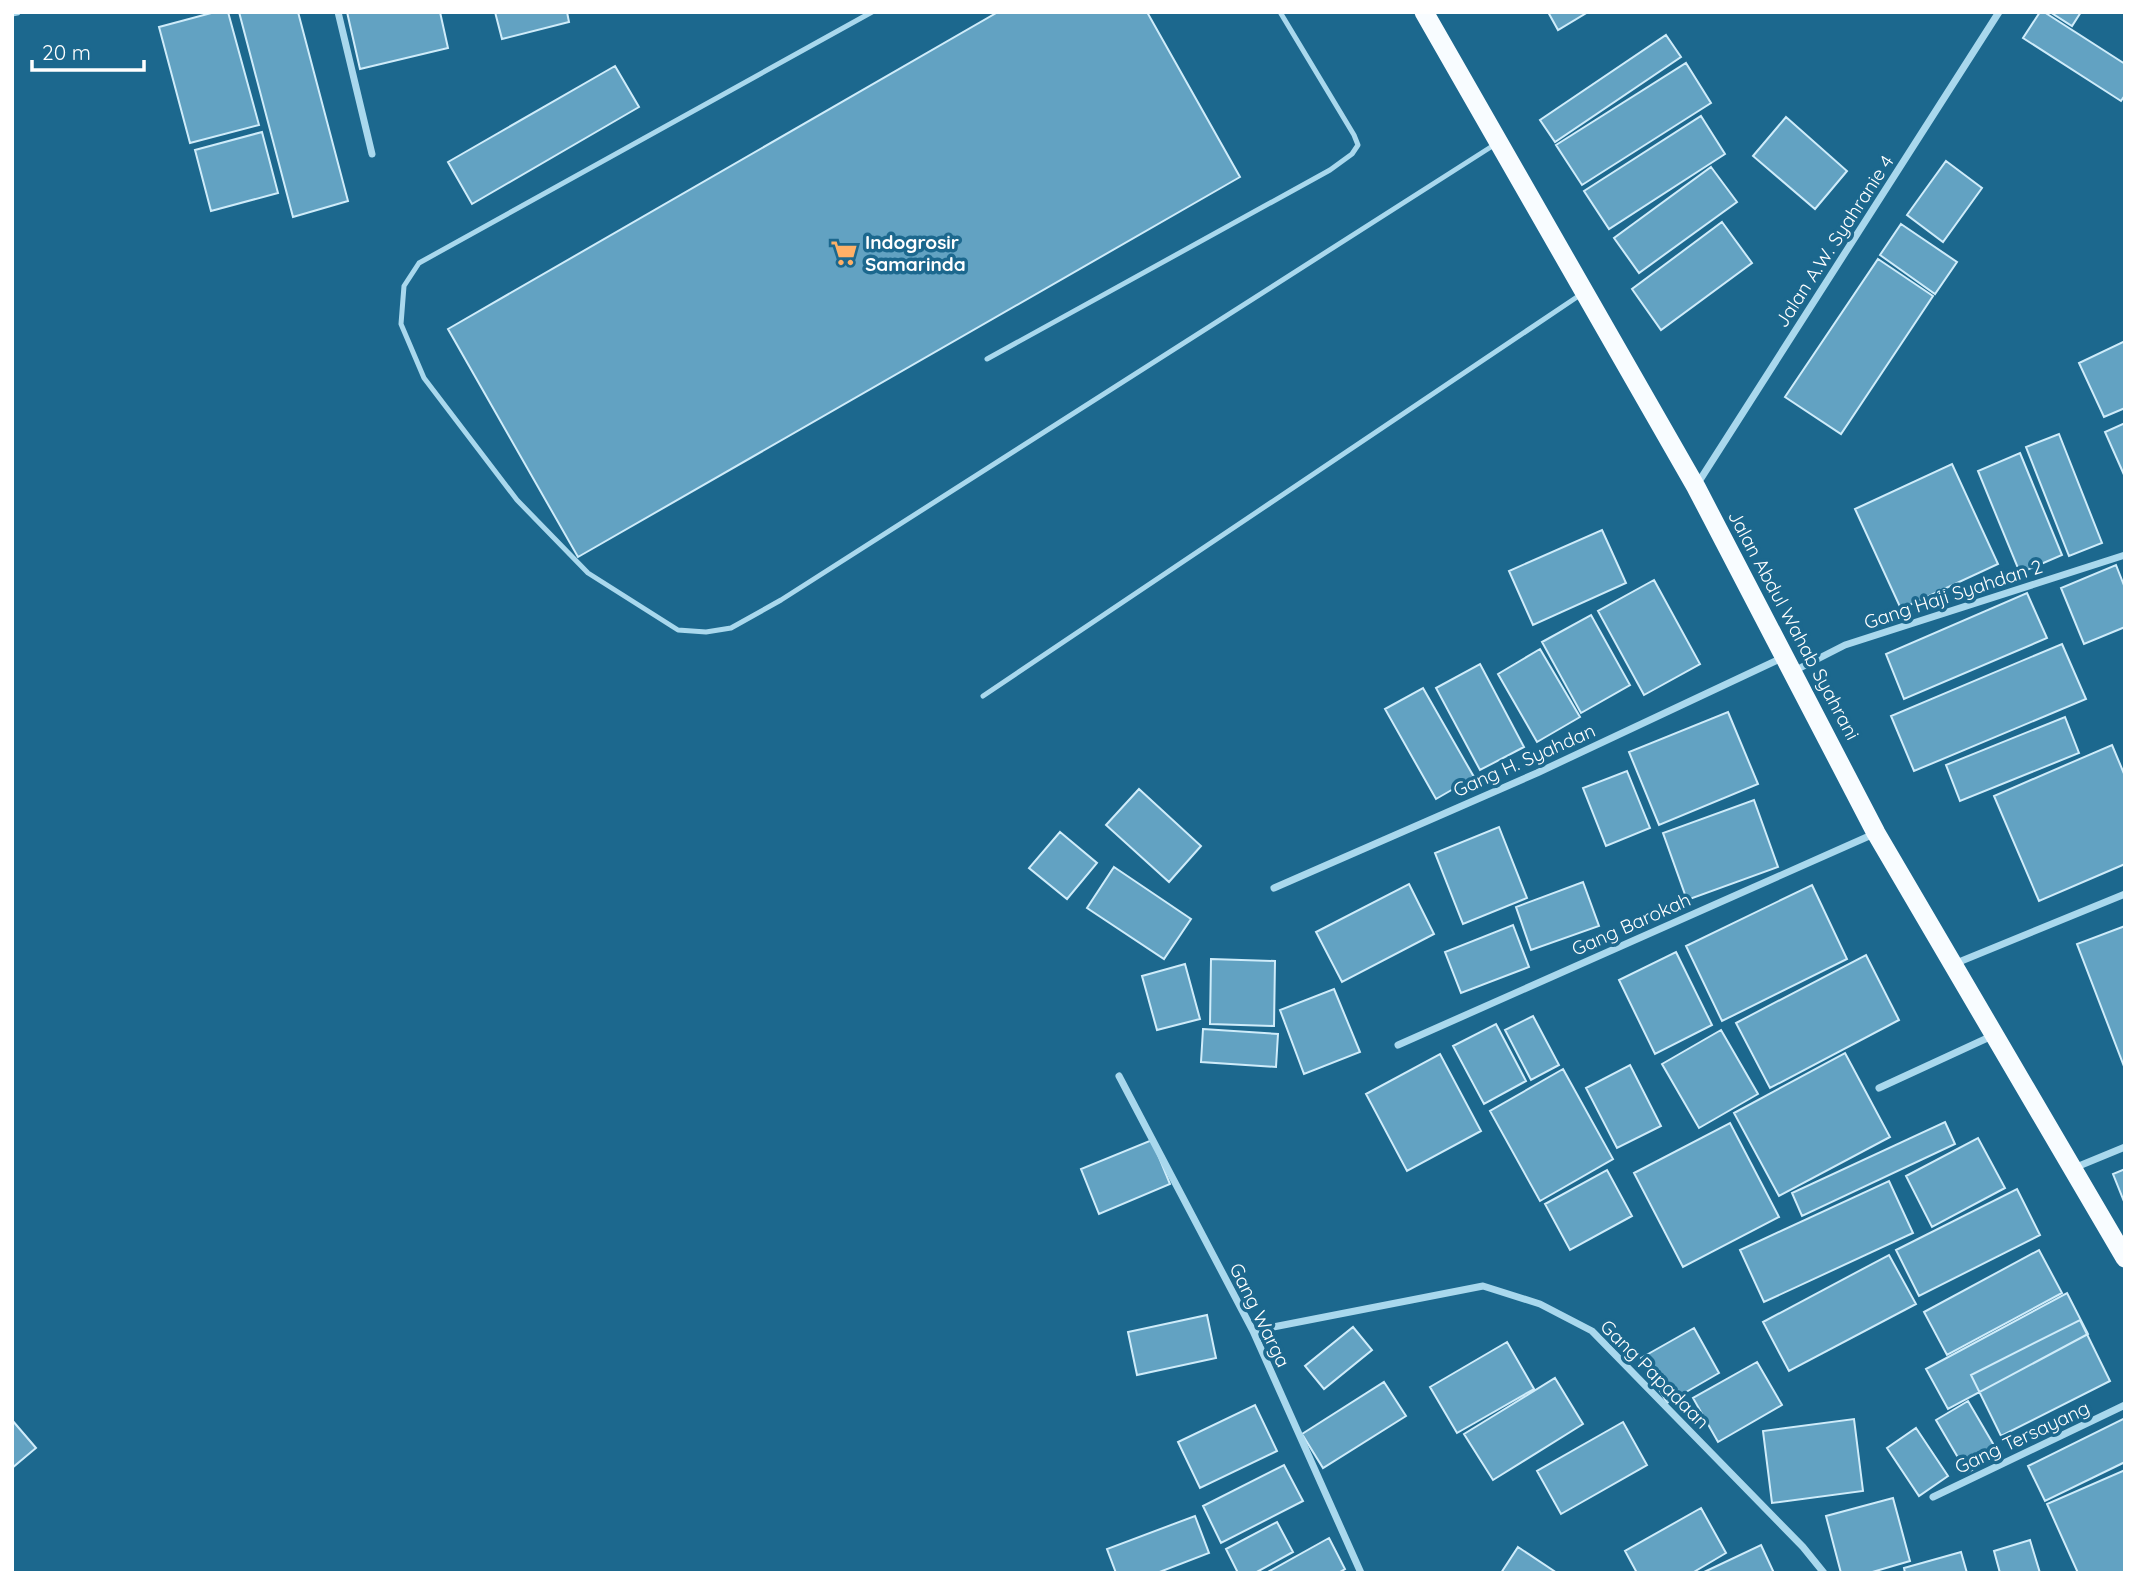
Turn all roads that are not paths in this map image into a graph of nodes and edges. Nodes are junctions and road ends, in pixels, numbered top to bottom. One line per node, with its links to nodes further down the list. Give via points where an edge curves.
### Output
1 (338, 12): 7 (street)
2 (872, 12): 6 (lane, via 419,262 404,286 401,324 424,378 517,499 588,573 678,630 732,628 781,600)
3 (1280, 12): 9 (lane, via 1354,135 1357,145 1352,154)
4 (1424, 12): 6 (highway, Jalan Abdul Wahab Syahrani)
5 (1999, 12): 10 (street, Jalan A.W. Syahranie 4)
6 (1499, 141): 8 (highway, Jalan Abdul Wahab Syahrani)
7 (372, 154)
8 (1585, 292): 10 (highway, Jalan Abdul Wahab Syahrani); 13 (lane)
9 (987, 359)
10 (1696, 487): 12 (highway, Jalan Abdul Wahab Syahrani)
11 (2125, 555): 12 (street, Gang Haji Syahdan 2)
12 (1789, 664): 14 (highway, Jalan Abdul Wahab Syahrani); 15 (street, Gang H. Syahdan)
13 (983, 696)
14 (1876, 833): 17 (highway, Jalan Abdul Wahab Syahrani); 19 (street, Gang Barokah)
15 (1274, 888)
16 (2125, 894): 17 (street)
17 (1952, 964): 18 (highway, Jalan Abdul Wahab Syahrani)
18 (1994, 1034): 21 (street); 23 (highway, Jalan Abdul Wahab Syahrani)
19 (1398, 1045)
20 (1119, 1076): 25 (street, Gang Warga)
21 (1879, 1088)
22 (2125, 1147): 23 (street)
23 (2074, 1168): 24 (highway, Jalan Abdul Wahab Syahrani)
24 (2125, 1258)
25 (1253, 1331): 28 (street, Gang Warga); 29 (street, Gang Papadaan, via 1483,1286 1540,1304 1592,1331 1804,1547)
26 (2125, 1405): 27 (street, Gang Tersayang)
27 (1933, 1497)
28 (1361, 1573)
29 (1824, 1573)

